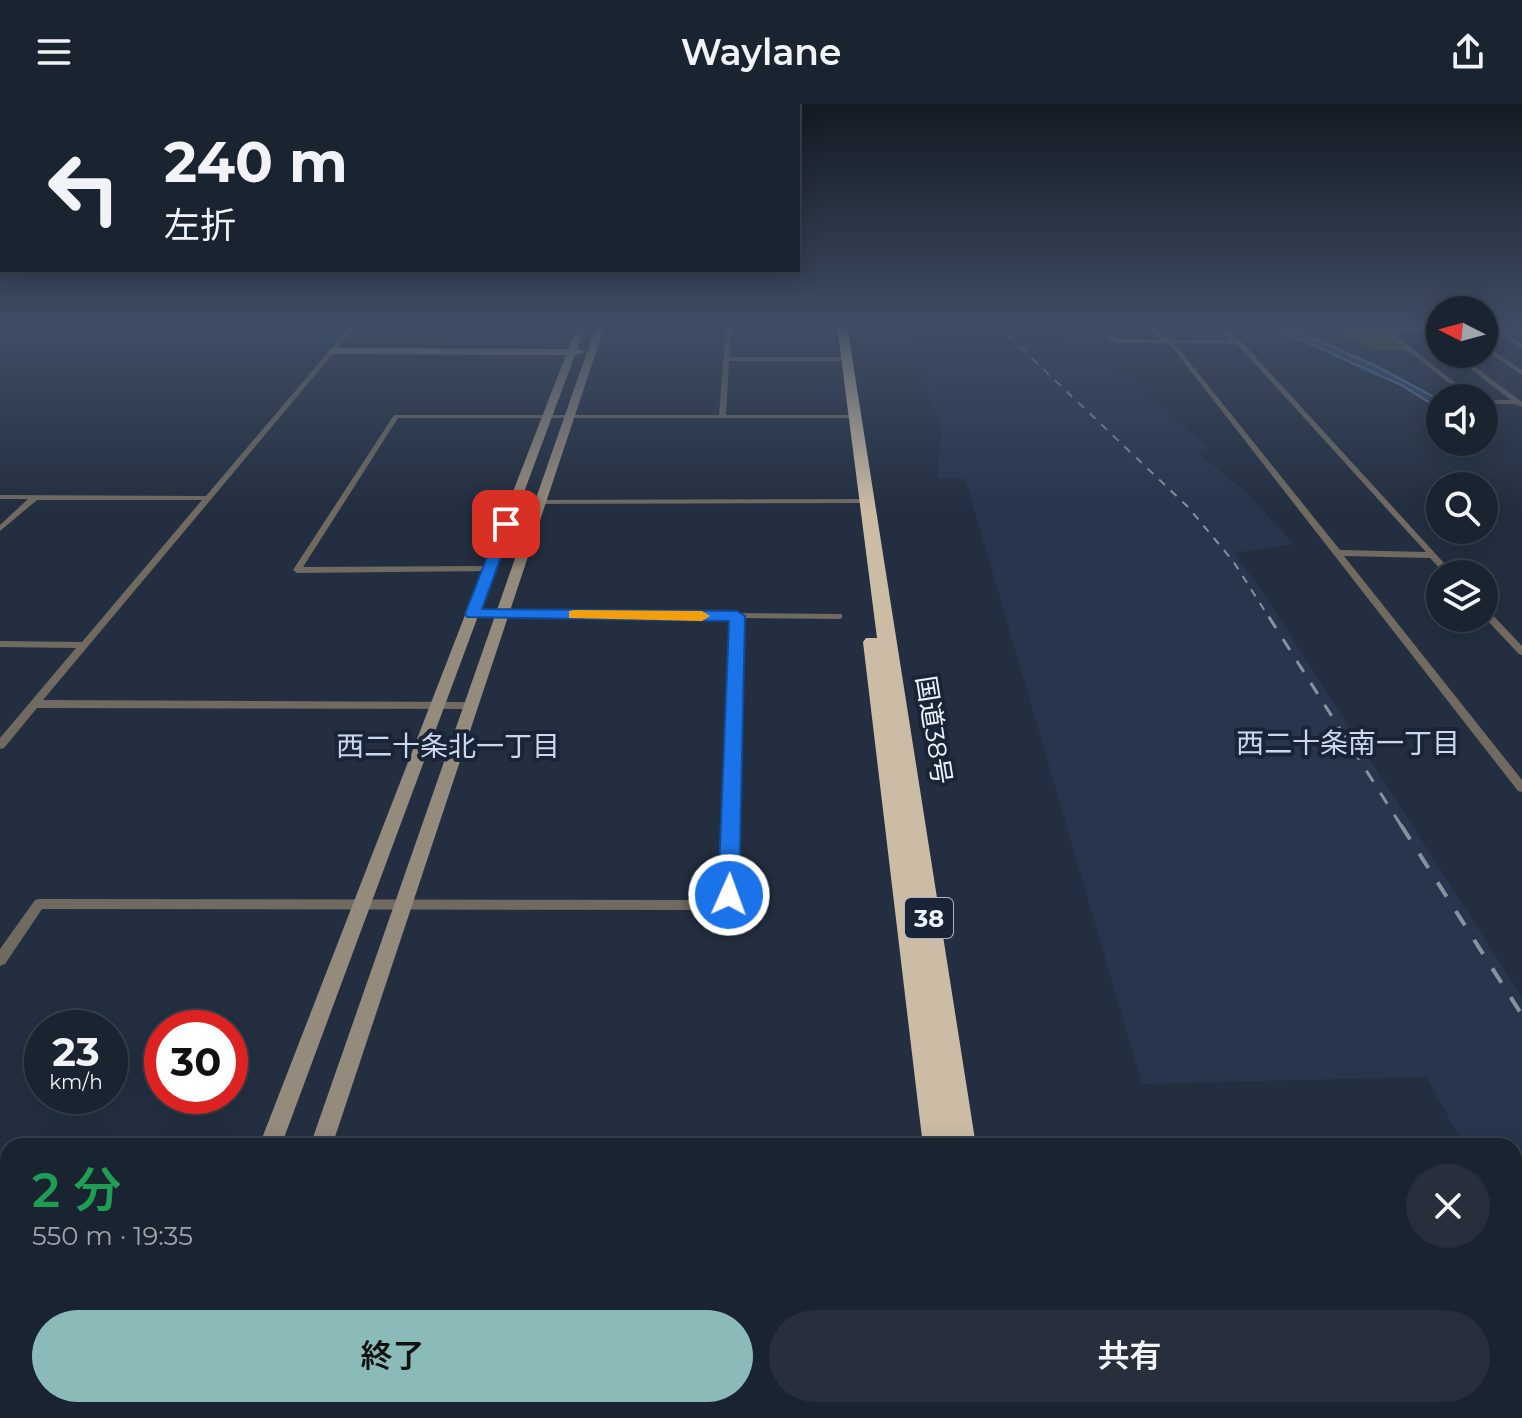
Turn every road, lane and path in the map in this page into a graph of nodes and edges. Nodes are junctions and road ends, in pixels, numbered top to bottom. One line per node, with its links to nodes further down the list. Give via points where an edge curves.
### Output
1 (302, 386): 17 (street)
2 (559, 386): 11 (street)
3 (580, 386): 12 (street)
4 (724, 386): 13 (street)
5 (846, 386): 14 (highway, 国道38号 / 38)
6 (1205, 386): 22 (street)
7 (1279, 386): 23 (street)
8 (1498, 386): 10 (street)
9 (1498, 402): 10 (street)
10 (1521, 403)
11 (548, 416): 12 (street); 18 (street); 25 (street, via 396,416 297,570)
12 (570, 416): 13 (street); 19 (street)
13 (722, 417): 14 (street)
14 (850, 417): 20 (highway, 国道38号 / 38)
15 (0, 497): 16 (street)
16 (35, 497): 17 (street); 21 (street)
17 (209, 498): 32 (street)
18 (515, 502): 19 (street); 25 (street)
19 (540, 502): 20 (street); 27 (street)
20 (860, 502): 44 (highway, 国道38号 / 38); 45 (highway, 国道38号 / 38)
21 (0, 529)
22 (1337, 553): 23 (street); 38 (street)
23 (1433, 555): 24 (street)
24 (1437, 560)
25 (488, 569): 26 (street)
26 (472, 614): 27 (street); 35 (street)
27 (503, 614): 28 (street); 36 (street)
28 (737, 616): 29 (street); 40 (street, via 729,895 715,905)
29 (839, 616)
30 (1498, 626): 33 (street)
31 (0, 644): 32 (street)
32 (85, 645): 34 (street)
33 (1522, 652)
34 (35, 704): 35 (street); 37 (street)
35 (437, 706): 36 (street); 39 (street)
36 (471, 706): 40 (street)
37 (0, 745)
38 (1522, 788)
39 (363, 904): 40 (street); 41 (street, via 39,904); 42 (street)
40 (403, 904): 43 (street)
41 (0, 960)
42 (273, 1138)
43 (324, 1138)
44 (936, 1138)
45 (961, 1138)

